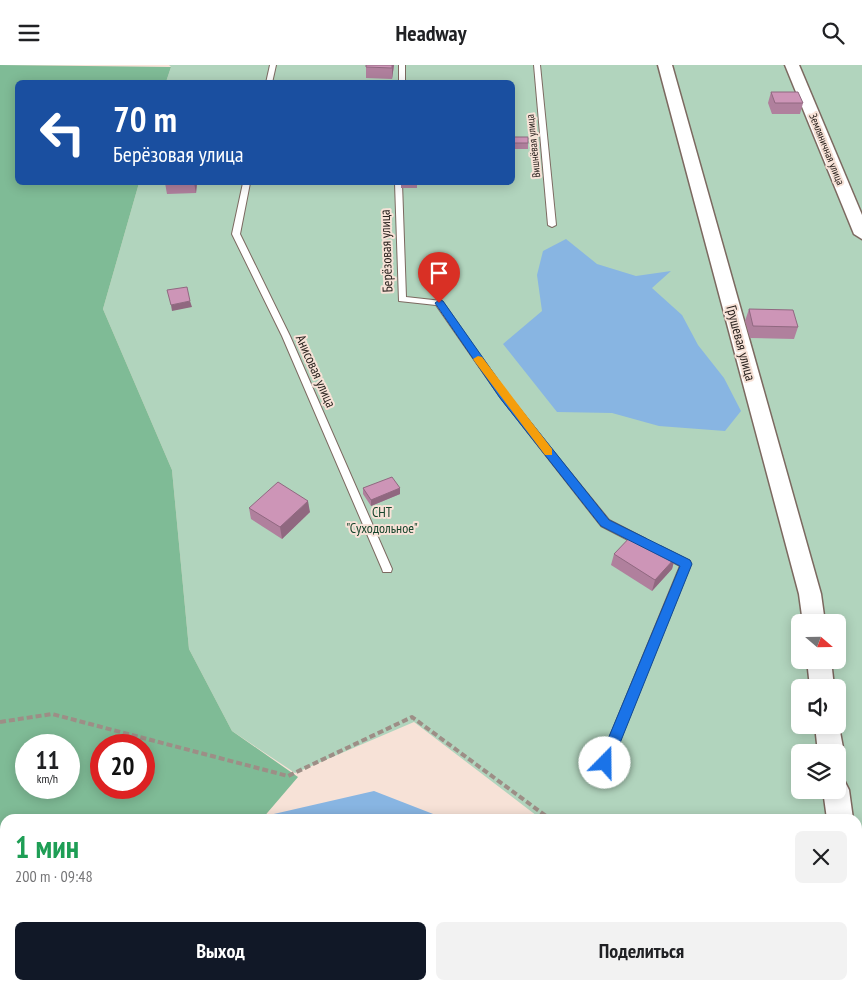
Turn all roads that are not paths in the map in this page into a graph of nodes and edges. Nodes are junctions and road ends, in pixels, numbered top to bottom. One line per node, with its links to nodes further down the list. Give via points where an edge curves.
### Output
1 (273, 65): 6 (lane)
2 (402, 65): 7 (lane)
3 (537, 65): 10 (lane, Вишнёвая улица)
4 (665, 65): 13 (street, Грушевая улица, via 810,594)
5 (792, 65): 11 (street, Земляничная улица)
6 (270, 80)
7 (402, 80)
8 (246, 185): 12 (lane, Анисовая улица, via 236,234 286,336)
9 (398, 185): 14 (lane, Берёзовая улица, via 402,299 439,303 503,395 605,523 686,564)
10 (552, 225)
11 (862, 234)
12 (387, 569)
13 (813, 614)
14 (605, 763)
15 (837, 799): 16 (street)
16 (839, 814)

